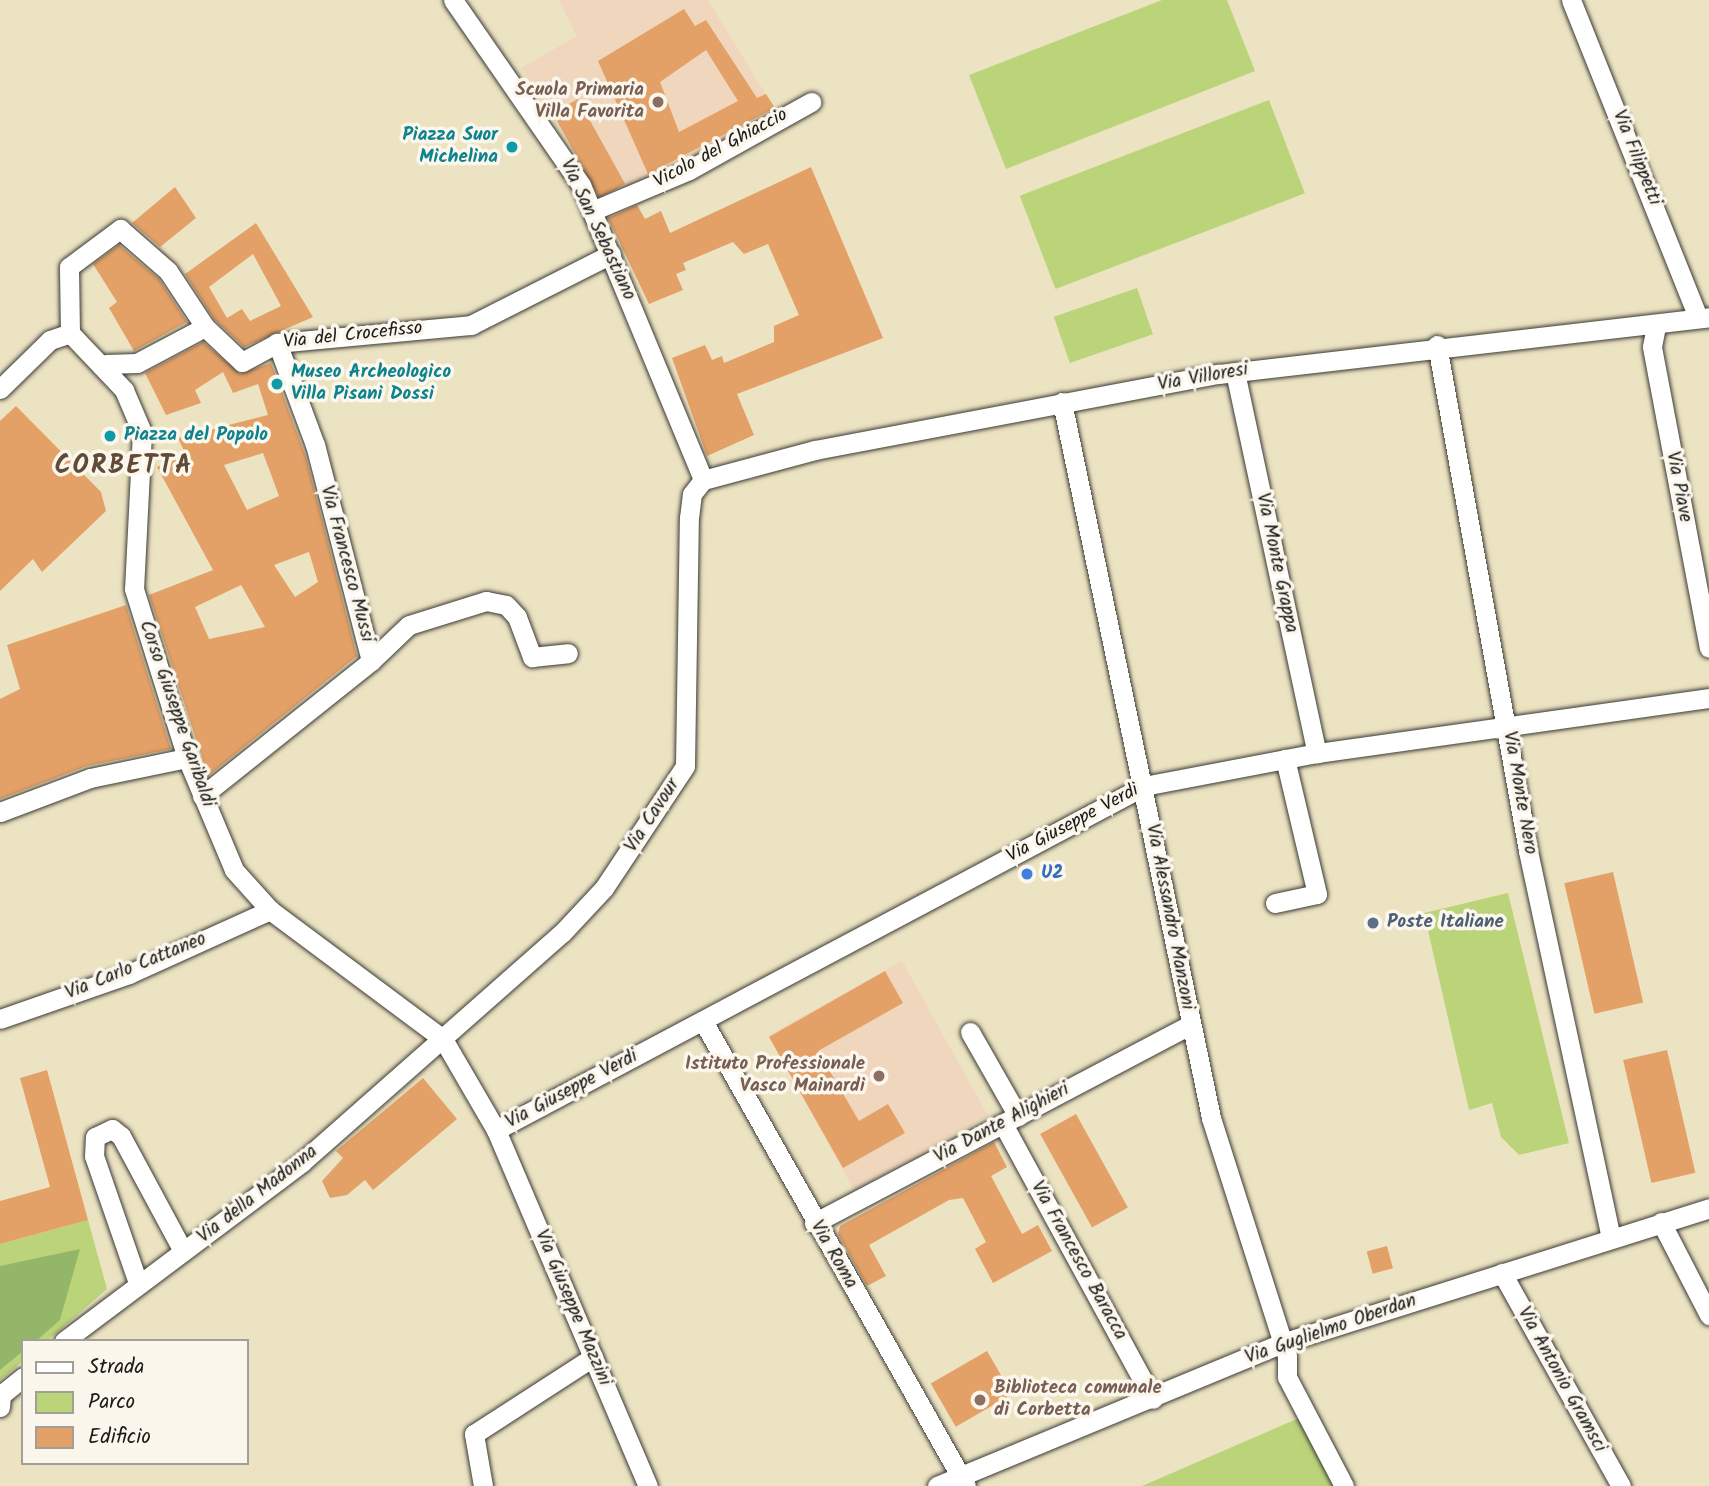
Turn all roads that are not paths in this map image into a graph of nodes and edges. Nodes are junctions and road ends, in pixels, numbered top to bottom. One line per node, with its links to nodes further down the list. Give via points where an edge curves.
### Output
1 (453, 0): 4 (street, Via San Sebastiano, via 515,83)
2 (1571, 0): 6 (street, Via Filippetti)
3 (811, 102): 4 (street, Vicolo del Ghiaccio, via 690,170)
4 (592, 211): 5 (street, Via San Sebastiano)
5 (611, 254): 10 (street, Via del Crocefisso, via 471,325); 16 (street, Via San Sebastiano)
6 (1703, 317): 7 (street, Via Villoresi)
7 (1656, 326): 11 (street, Via Villoresi); 17 (street, Via Piave, via 1652,347)
8 (205, 327): 9 (street, via 168,271 120,229 69,267); 10 (street, Via del Crocefisso, via 242,362); 12 (street, via 137,363)
9 (70, 333): 12 (street, Corso Giuseppe Garibaldi); 14 (street, via 50,340)
10 (277, 343): 19 (street, Via Francesco Mussi, via 315,445)
11 (1437, 345): 13 (street, Via Villoresi); 21 (street, Via Monte Nero)
12 (106, 364): 23 (street, Corso Giuseppe Garibaldi, via 142,432 134,589)
13 (1235, 372): 15 (street, Via Villoresi); 22 (street, Via Monte Grappa)
14 (0, 389)
15 (1062, 402): 16 (street, Via Villoresi, via 815,450); 25 (street, Via Alessandro Manzoni)
16 (703, 480): 34 (street, Via Cavour, via 692,494 689,518 685,766 604,888)
17 (1709, 648)
18 (568, 653): 19 (street, via 532,657 517,617 506,605 486,601 409,625)
19 (371, 661): 26 (street, Via Francesco Mussi)
20 (1709, 698): 21 (street, Via Giuseppe Verdi)
21 (1507, 725): 22 (street, Via Giuseppe Verdi); 40 (street, Via Monte Nero)
22 (1317, 753): 24 (street, Via Giuseppe Verdi)
23 (187, 758): 26 (street, Corso Giuseppe Garibaldi); 27 (street, via 90,778)
24 (1285, 759): 25 (street, Via Giuseppe Verdi); 28 (street, via 1317,894)
25 (1144, 786): 31 (street, Via Giuseppe Verdi); 32 (street, Via Alessandro Manzoni)
26 (202, 796): 29 (street, Corso Giuseppe Garibaldi, via 243,887)
27 (0, 812)
28 (1275, 903)
29 (270, 910): 30 (street, Via Carlo Cattaneo, via 129,974); 34 (street, Corso Giuseppe Garibaldi)
30 (0, 1018)
31 (703, 1021): 36 (street, Via Giuseppe Verdi); 38 (street, Via Roma)
32 (1190, 1025): 35 (street, Via Dante Alighieri); 46 (street, Via Alessandro Manzoni, via 1243,1231)
33 (970, 1032): 35 (street, Via Francesco Baracca)
34 (443, 1039): 36 (street, Via Giuseppe Mazzini); 41 (street, Via della Madonna, via 302,1162)
35 (1011, 1120): 38 (street, Via Dante Alighieri); 49 (street, Via Francesco Baracca)
36 (496, 1130): 47 (street, Via Giuseppe Mazzini)
37 (1709, 1208): 39 (street, Via Guglielmo Oberdan)
38 (814, 1223): 51 (street, Via Roma)
39 (1661, 1223): 40 (street, Via Guglielmo Oberdan); 44 (street)
40 (1611, 1238): 42 (street, Via Guglielmo Oberdan)
41 (183, 1251): 43 (street, Via della Madonna); 43 (street, via 121,1136 111,1129 95,1137 94,1156)
42 (1502, 1273): 46 (street, Via Guglielmo Oberdan); 56 (street, Via Antonio Gramsci)
43 (138, 1283): 45 (street, Via della Madonna)
44 (1709, 1315)
45 (67, 1339)
46 (1282, 1343): 49 (street, Via Guglielmo Oberdan); 55 (street, Via Alessandro Manzoni, via 1297,1402)
47 (593, 1357): 52 (street, via 474,1434); 53 (street, Via Giuseppe Mazzini)
48 (21, 1379): 50 (street)
49 (1153, 1399): 51 (street, Via Guglielmo Oberdan)
50 (1, 1401)
51 (964, 1482): 54 (street, Via Guglielmo Oberdan)
52 (483, 1486)
53 (648, 1486)
54 (937, 1486)
55 (1344, 1486)
56 (1620, 1486)

